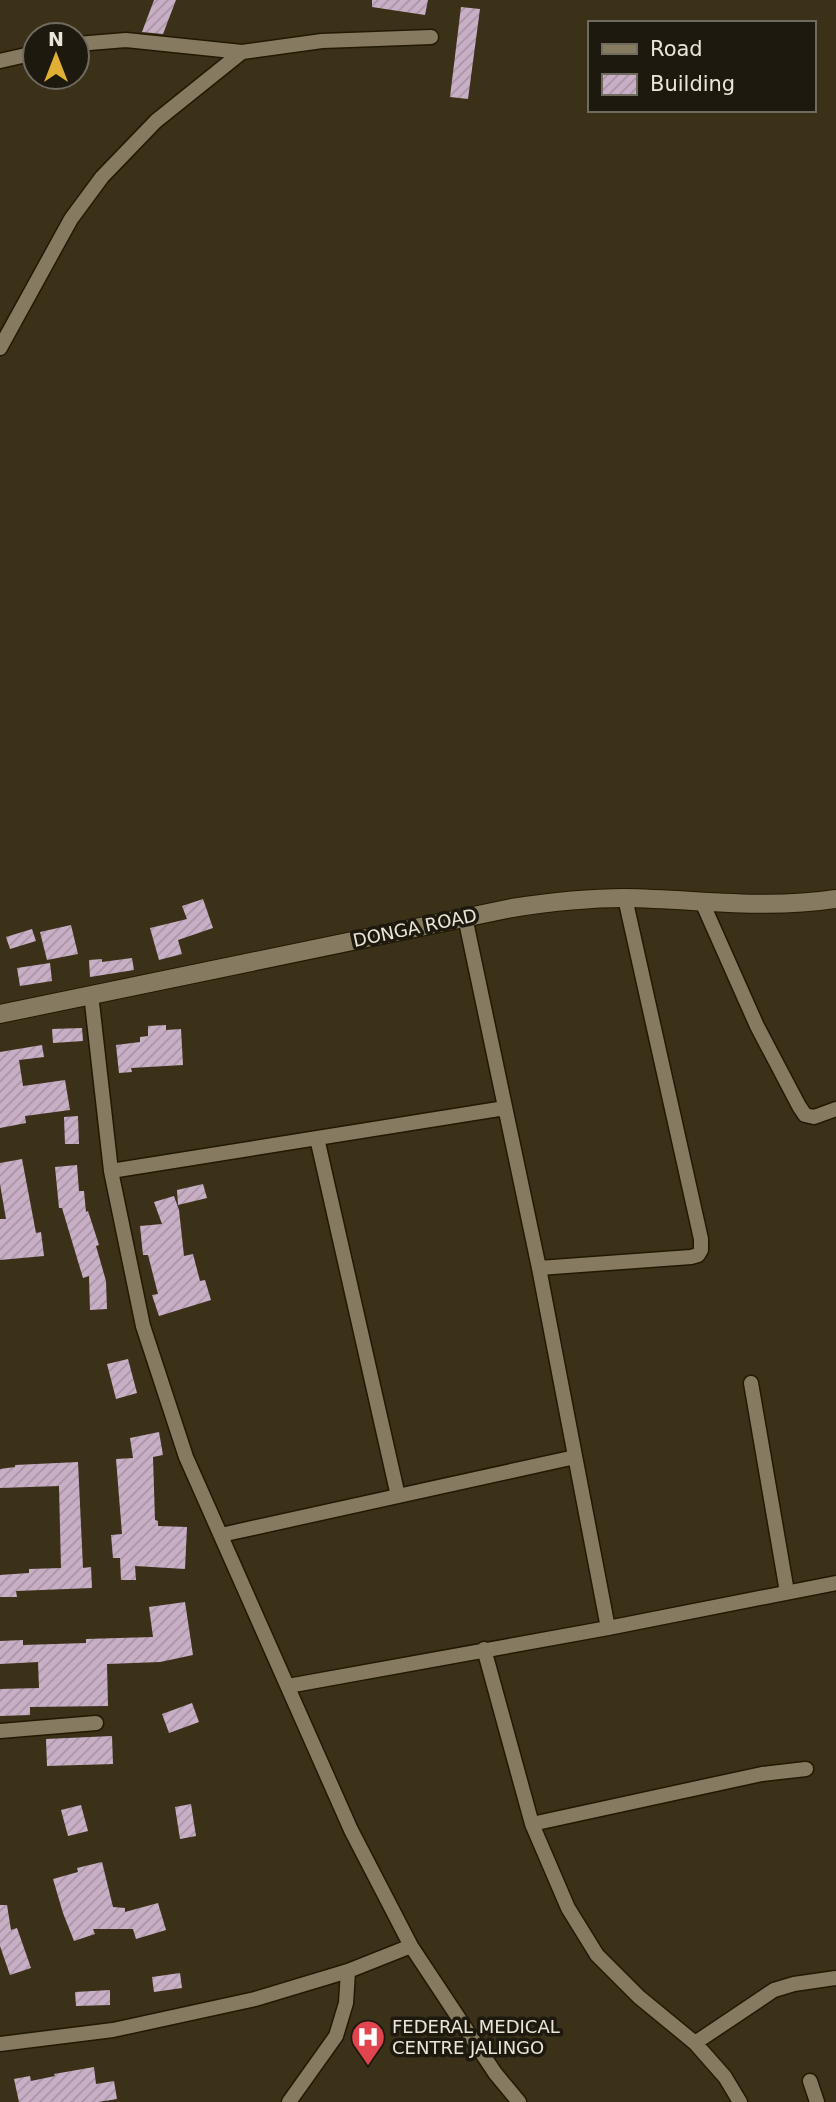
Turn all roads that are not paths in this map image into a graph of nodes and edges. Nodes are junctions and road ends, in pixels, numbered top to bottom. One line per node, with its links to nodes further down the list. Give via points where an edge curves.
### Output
1 (431, 37): 3 (street, via 322,41)
2 (91, 43): 3 (street, via 126,40)
3 (242, 52): 6 (street, via 156,121 102,177 71,219)
4 (21, 57): 5 (street)
5 (0, 61)
6 (0, 348)
7 (625, 898): 9 (street, DONGA ROAD); 10 (street, DONGA ROAD, via 561,900); 17 (street, via 701,1250 691,1257)
8 (836, 899): 9 (street, DONGA ROAD, via 765,906)
9 (702, 902): 14 (street, via 799,1107 814,1117)
10 (465, 917): 11 (street, DONGA ROAD); 13 (street)
11 (91, 994): 12 (street, DONGA ROAD); 16 (street)
12 (0, 1014)
13 (505, 1108): 15 (street); 17 (street)
14 (836, 1109)
15 (317, 1138): 16 (street); 20 (street)
16 (111, 1171): 21 (street, via 143,1326 187,1457)
17 (539, 1268): 19 (street)
18 (751, 1383): 23 (street)
19 (575, 1457): 20 (street); 24 (street)
20 (398, 1496): 21 (street)
21 (221, 1535): 26 (street)
22 (836, 1583): 23 (street)
23 (787, 1592): 24 (street)
24 (608, 1628): 25 (street)
25 (484, 1649): 26 (street); 30 (street)
26 (288, 1685): 31 (street, via 351,1830)
27 (96, 1723): 28 (street)
28 (0, 1731)
29 (806, 1769): 30 (street, via 762,1774)
30 (532, 1824): 34 (street, via 568,1908 597,1955)
31 (411, 1946): 32 (street); 38 (street)
32 (348, 1971): 35 (street, via 254,1999 113,2030); 37 (street, via 346,2003 336,2036)
33 (836, 1978): 34 (street, via 775,1990)
34 (695, 2043): 39 (street, via 726,2077)
35 (0, 2045)
36 (810, 2081): 40 (street)
37 (289, 2102)
38 (519, 2102)
39 (740, 2102)
40 (817, 2102)

